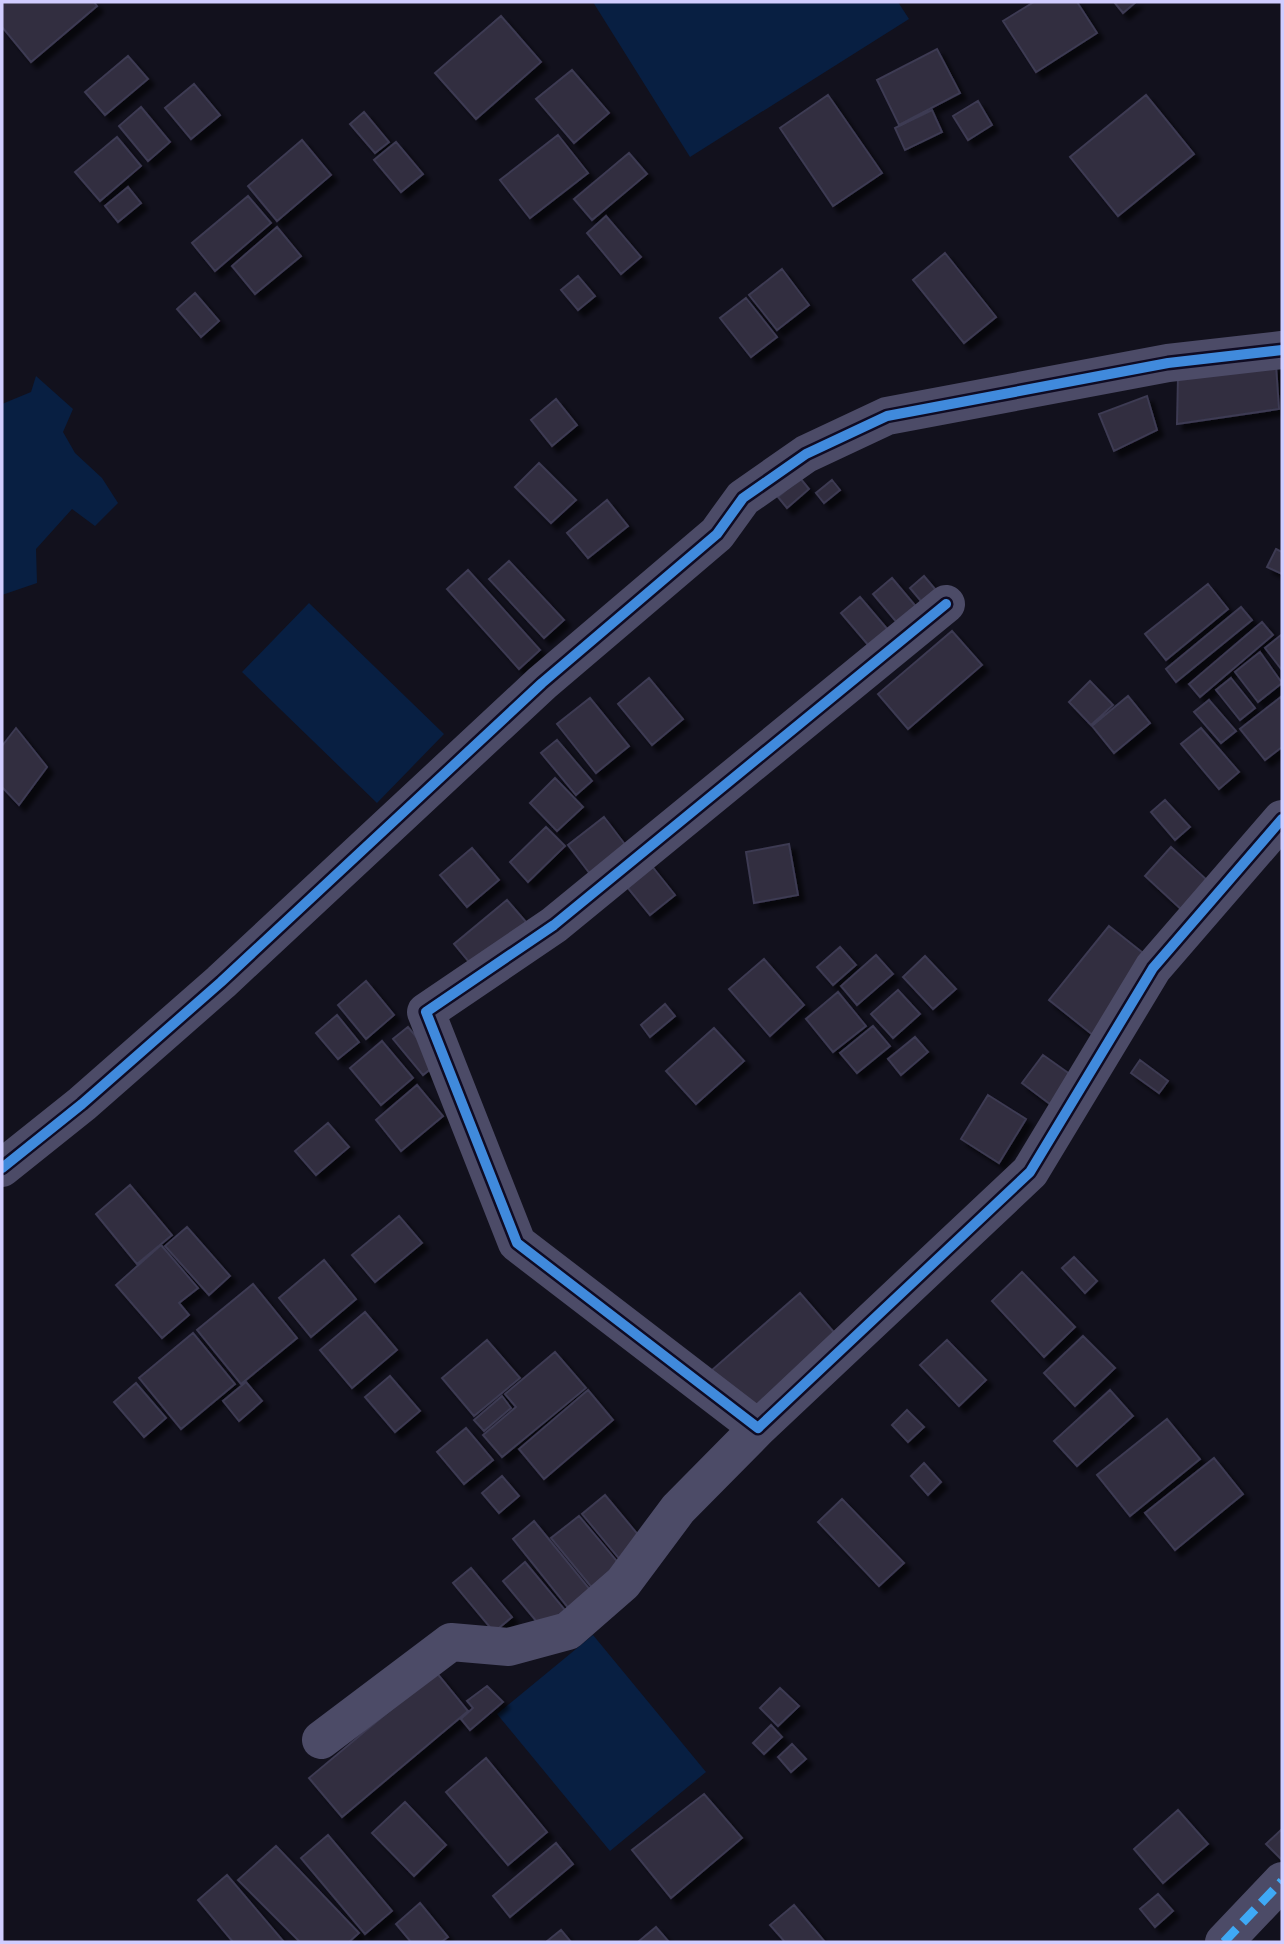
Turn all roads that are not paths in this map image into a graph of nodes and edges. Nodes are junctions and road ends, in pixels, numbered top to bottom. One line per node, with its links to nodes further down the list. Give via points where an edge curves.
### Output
1 (1282, 350): 4 (street, via 1168,363 887,416 806,454 743,498 717,534 542,683 222,982)
2 (946, 604): 5 (street, via 554,925 426,1012 517,1243)
3 (1282, 819): 5 (street, via 1153,968 1030,1172)
4 (2, 1168)
5 (758, 1428): 6 (street, via 678,1508 623,1583 568,1631 509,1647 451,1642)
6 (321, 1740)
7 (1282, 1881): 8 (street)
8 (1224, 1942)

